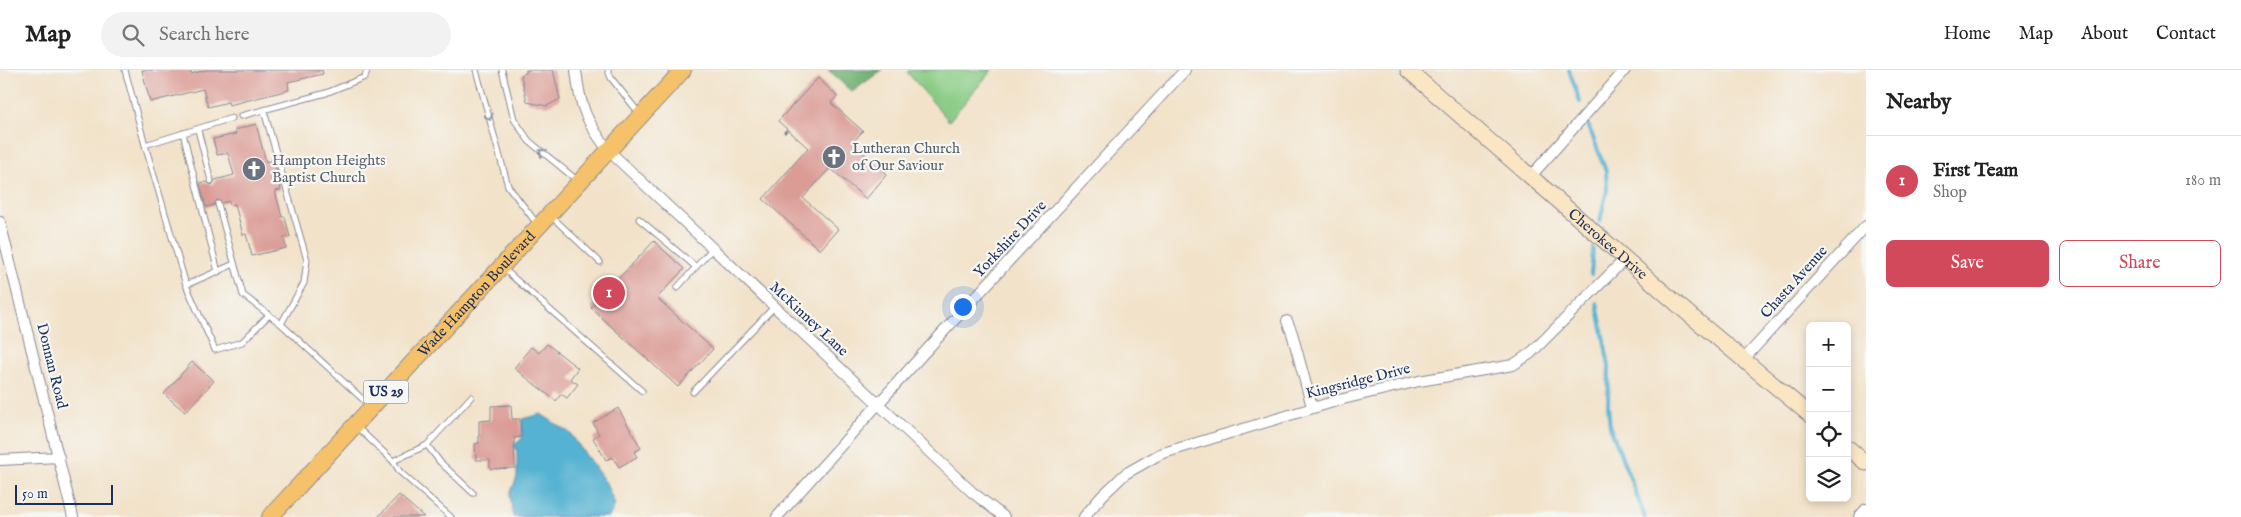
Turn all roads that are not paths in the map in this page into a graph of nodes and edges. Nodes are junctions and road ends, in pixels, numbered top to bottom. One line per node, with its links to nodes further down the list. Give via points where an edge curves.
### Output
1 (125, 70): 17 (lane)
2 (367, 70): 11 (lane, via 365,77 326,93)
3 (476, 70): 24 (lane, one-way to 24, via 508,186)
4 (502, 70): 21 (lane, one-way to 4, via 529,141 514,119)
5 (576, 70): 18 (street, McKinney Lane, via 580,102 590,125)
6 (608, 70): 13 (lane)
7 (683, 70): 13 (main road, Wade Hampton Boulevard / US 29)
8 (1184, 70): 44 (street, Yorkshire Drive)
9 (1408, 70): 19 (street, Cherokee Drive)
10 (1625, 70): 19 (street)
11 (264, 110): 12 (lane); 39 (lane, via 307,260 304,283)
12 (241, 116)
13 (641, 116): 18 (main road, Wade Hampton Boulevard / US 29)
14 (232, 118): 15 (lane)
15 (198, 130): 16 (lane); 20 (lane)
16 (183, 133): 17 (lane); 33 (lane)
17 (145, 145): 34 (lane)
18 (609, 151): 21 (main road, Wade Hampton Boulevard / US 29); 27 (street, McKinney Lane)
19 (1531, 176): 28 (street, Cherokee Drive)
20 (211, 181)
21 (580, 183): 24 (main road, Wade Hampton Boulevard / US 29)
22 (218, 204): 30 (lane)
23 (639, 219): 32 (lane)
24 (545, 221): 29 (lane); 31 (main road, Wade Hampton Boulevard / US 29)
25 (0, 222): 51 (street, Donnan Road)
26 (1866, 226): 40 (street, Chasta Avenue)
27 (712, 249): 32 (lane); 36 (street, McKinney Lane)
28 (1626, 258): 40 (street, Cherokee Drive); 46 (street, Kingsridge Drive, via 1531,353 1513,365 1419,381)
29 (600, 262)
30 (234, 264): 33 (lane); 37 (lane, via 243,295)
31 (502, 267): 41 (lane); 45 (main road, Wade Hampton Boulevard / US 29)
32 (696, 267): 35 (lane)
33 (218, 272): 34 (lane)
34 (186, 284): 37 (lane, via 215,350 242,342)
35 (677, 288)
36 (774, 307): 42 (lane); 44 (street, McKinney Lane)
37 (269, 315): 39 (lane)
38 (1287, 321): 46 (street)
39 (281, 324): 45 (lane)
40 (1744, 359): 47 (street, Cherokee Drive)
41 (642, 391)
42 (694, 392)
43 (471, 398): 49 (lane)
44 (878, 404): 60 (street, Yorkshire Drive); 61 (street, McKinney Lane, via 972,492)
45 (372, 407): 48 (main road, Wade Hampton Boulevard / US 29)
46 (1312, 407): 62 (street, Kingsridge Drive, via 1190,443 1147,460 1125,474)
47 (1806, 412)
48 (355, 425): 53 (lane); 58 (main road, Wade Hampton Boulevard / US 29)
49 (427, 445): 53 (lane); 55 (lane)
50 (1851, 450): 54 (street)
51 (59, 457): 52 (street); 57 (street, Donnan Road)
52 (0, 460)
53 (393, 461): 59 (lane, via 400,472)
54 (1866, 463)
55 (473, 493)
56 (1866, 509): 63 (street)
57 (73, 517)
58 (270, 517)
59 (451, 517)
60 (777, 517)
61 (1004, 517)
62 (1084, 517)
63 (1859, 517)

